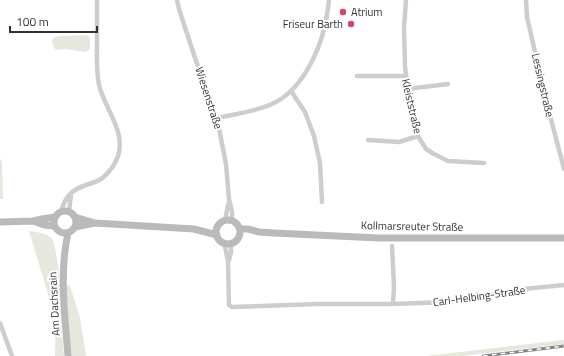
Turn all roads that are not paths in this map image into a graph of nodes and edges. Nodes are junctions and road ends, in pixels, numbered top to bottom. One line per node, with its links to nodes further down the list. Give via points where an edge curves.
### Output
1 (96, 0): 16 (street, via 97,73 120,138 116,160 105,176 76,189)
2 (176, 0): 11 (street, Wiesenstraße)
3 (329, 0): 10 (street, via 326,24 319,46 308,68)
4 (406, 0): 7 (street, Kleiststraße)
5 (526, 0): 15 (street, Lessingstraße, via 527,17)
6 (357, 76): 7 (street)
7 (405, 76): 9 (street, Kleiststraße)
8 (448, 84): 9 (street)
9 (407, 89): 12 (street, Kleiststraße)
10 (291, 92): 11 (street, via 270,105); 18 (street, via 305,112 314,136 320,163)
11 (218, 118): 17 (street, Wiesenstraße)
12 (418, 136): 13 (street, via 399,142); 14 (street, Kleiststraße, via 426,149 448,161)
13 (368, 140)
14 (484, 163)
15 (564, 169)
16 (71, 194): 19 (street, via 64,202); 20 (street)
17 (229, 199): 22 (street, Wiesenstraße); 22 (street, Wiesenstraße, via 232,212)
18 (322, 202)
19 (61, 212): 20 (main road, via 66,211); 21 (main road)
20 (72, 215): 25 (main road); 27 (main road, via 76,221)
21 (55, 218): 23 (main road); 26 (main road)
22 (228, 220): 29 (main road, via 220,224); 30 (main road, via 237,224)
23 (33, 221): 24 (main road); 26 (main road)
24 (0, 222)
25 (95, 223): 27 (main road); 29 (main road)
26 (54, 226): 28 (main road)
27 (75, 227): 31 (main road)
28 (60, 232): 31 (main road); 35 (main road, Am Dachsrain, via 60,243)
29 (217, 232): 33 (main road, via 220,239)
30 (239, 232): 32 (main road, Kollmarsreuter Straße, via 248,229 260,232 379,238); 33 (main road, via 237,239)
31 (68, 233): 35 (main road, Am Dachsrain)
32 (564, 238)
33 (228, 243): 36 (street); 36 (street, via 231,252)
34 (392, 246): 38 (street)
35 (64, 250): 41 (main road, Am Dachsrain, via 63,282)
36 (228, 261): 38 (street, Carl-Helbing-Straße, via 229,305 232,307)
37 (564, 285): 38 (street, Carl-Helbing-Straße, via 448,302)
38 (393, 304)
39 (0, 323): 40 (street)
40 (12, 356)
41 (68, 356)

